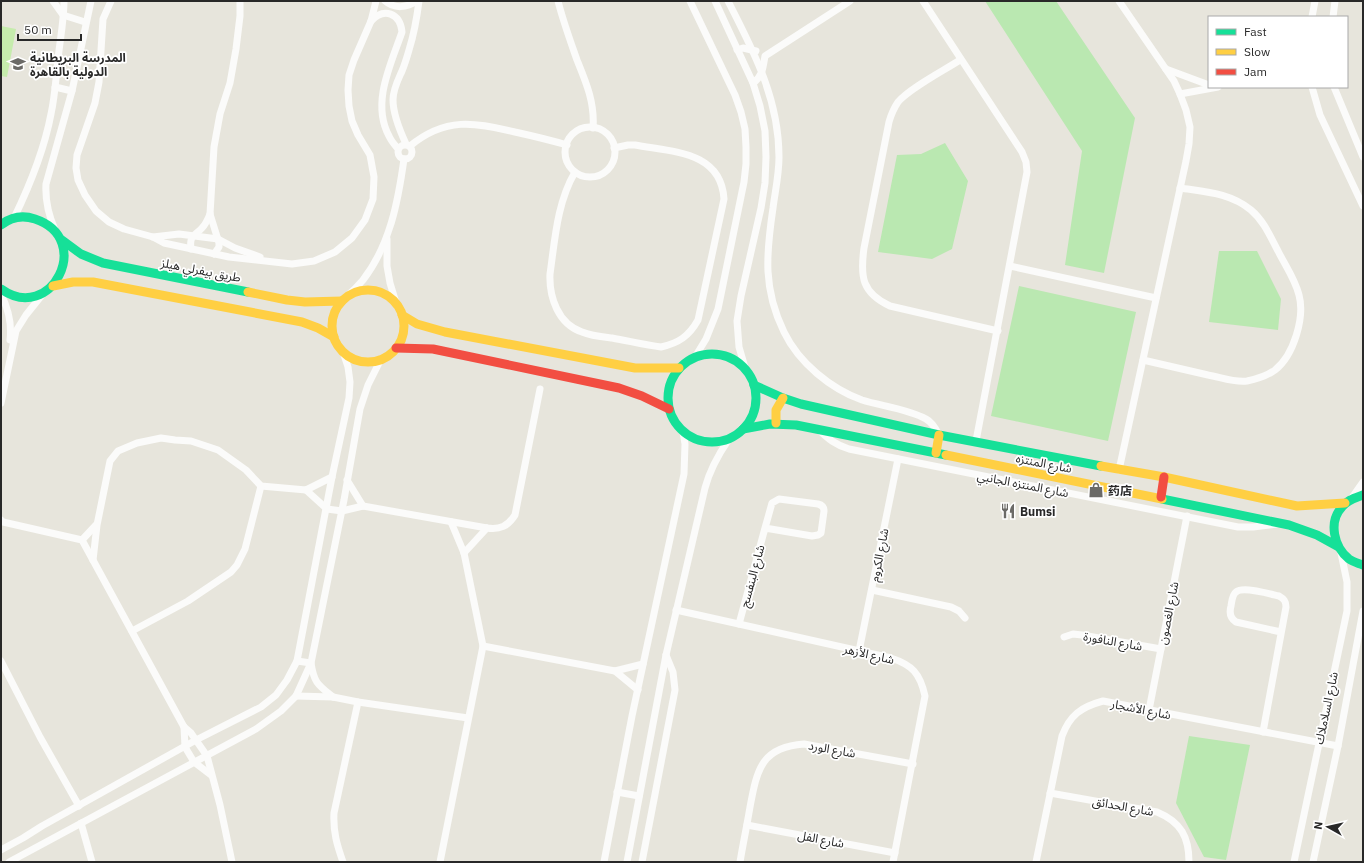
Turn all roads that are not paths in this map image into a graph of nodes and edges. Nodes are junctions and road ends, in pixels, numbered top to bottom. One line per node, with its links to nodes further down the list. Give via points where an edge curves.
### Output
1 (53, 1): 20 (street)
2 (64, 1): 20 (street)
3 (91, 1): 24 (street)
4 (111, 1): 58 (street, via 102,19 99,82 95,103 77,155 78,180 96,211 109,222 124,230)
5 (240, 1): 53 (street, via 230,83 220,114 214,147)
6 (376, 1): 23 (street)
7 (385, 1): 18 (street)
8 (418, 1): 18 (street, via 403,7); 40 (street, via 410,47 394,88 393,98 400,131)
9 (558, 1): 39 (street, via 568,36 591,95 594,111)
10 (690, 1): 78 (street, via 735,95 743,123 746,147 744,182 718,309)
11 (714, 1): 25 (street)
12 (728, 1): 26 (street)
13 (850, 1): 27 (street)
14 (923, 1): 28 (street)
15 (1119, 1): 29 (street)
16 (1315, 1): 21 (street)
17 (1336, 1): 22 (street)
18 (394, 6): 19 (street)
19 (391, 14): 23 (street, via 376,15); 43 (street, via 401,24 402,32 383,85 382,111 389,136)
20 (63, 15): 24 (street); 33 (street)
21 (1312, 16)
22 (1333, 16)
23 (371, 21): 64 (street, via 354,60 348,90 352,121 370,155 374,177 373,199 365,220 352,238 335,252 314,261 292,264)
24 (85, 22): 37 (street)
25 (737, 50): 26 (street); 31 (street)
26 (753, 50): 27 (street); 30 (street)
27 (765, 56): 30 (street)
28 (960, 60): 65 (street, via 1022,152 1026,162 1026,183); 74 (street, via 906,94 892,112 864,248 862,276 876,299 890,306)
29 (1166, 69): 32 (street); 38 (street)
30 (762, 73): 31 (street); 52 (street, via 770,93 778,134 777,184)
31 (753, 83): 51 (street, via 765,131 765,182)
32 (1208, 85)
33 (55, 87): 37 (street); 54 (street, via 51,115 38,161)
34 (1211, 88): 38 (street)
35 (1334, 88): 44 (street)
36 (1312, 90): 47 (street, via 1320,115)
37 (72, 91): 56 (street, via 46,184 46,206)
38 (1180, 94): 49 (street, via 1190,127)
39 (593, 128): 41 (street, via 574,133); 42 (street, via 599,129 609,137)
40 (408, 145): 41 (street, via 436,130 459,124 494,127); 43 (street, via 403,144); 45 (street, via 412,149 412,155)
41 (567, 145): 46 (street, via 566,160)
42 (614, 148): 46 (street, via 613,162 604,173 589,177); 46 (street, via 635,146 693,156 711,166 722,183 724,199 698,320 684,339 661,347 582,333 559,313 551,297 550,274 562,199)
43 (398, 149): 45 (street, via 399,155)
44 (1363, 157)
45 (404, 159): 60 (street, via 395,213)
46 (575, 172)
47 (1353, 186): 48 (street); 50 (street)
48 (1363, 187)
49 (1180, 188): 70 (street); 80 (street, via 1222,194 1246,207 1262,222 1297,289 1299,328 1294,343 1276,369 1262,377 1246,381)
50 (1363, 206)
51 (761, 208): 52 (street); 83 (street, via 737,321 739,346)
52 (773, 210): 94 (street, via 767,255 770,296 776,316 796,351 824,379 841,390 862,400 927,419)
53 (210, 214): 57 (street, via 201,229); 59 (street)
54 (14, 218): 55 (street); 56 (street, via 36,218)
55 (1, 225)
56 (55, 230): 61 (street)
57 (193, 235): 58 (street, via 166,234); 59 (street); 62 (street)
58 (153, 237): 62 (street, via 164,243)
59 (218, 239): 63 (street, via 219,247); 64 (street)
60 (387, 239): 71 (street, via 363,280); 72 (street, via 387,266)
61 (62, 240): 66 (street, via 65,265); 71 (street, طريق بيفرلي هيلز, via 88,259 103,263 287,300 311,302)
62 (191, 249): 63 (street)
63 (214, 254): 64 (street)
64 (270, 261)
65 (1010, 266): 70 (street); 74 (street)
66 (53, 286): 68 (street); 75 (street, via 80,280 93,282 302,322)
67 (1, 289): 68 (street, via 18,297 31,297)
68 (43, 293): 81 (street, via 16,331)
69 (1, 294): 81 (street, via 7,307 10,327 10,340)
70 (1156, 298): 80 (street)
71 (344, 299): 72 (street, via 356,292 368,290 390,297); 75 (street, via 333,318)
72 (397, 306): 73 (street)
73 (402, 315): 76 (street, via 401,338); 82 (street, via 417,324 452,333 635,368)
74 (998, 331): 96 (street)
75 (334, 337): 77 (street)
76 (396, 348): 79 (street); 89 (street, via 433,349 619,388)
77 (343, 352): 79 (street, via 361,361); 100 (street, via 349,374 349,398)
78 (695, 357): 82 (street); 83 (street, via 717,354 728,357)
79 (381, 359): 102 (street, via 363,398)
80 (1143, 360): 99 (street)
81 (4, 365): 84 (street); 88 (street)
82 (679, 368): 89 (street, via 669,388)
83 (746, 371): 85 (street)
84 (1, 382)
85 (754, 385): 87 (street, شارع المنتزه); 91 (street, via 756,401 752,416)
86 (540, 389): 117 (street, via 515,515 503,527)
87 (783, 398): 90 (street, via 776,407); 94 (street, شارع المنتزه)
88 (1, 403)
89 (669, 409): 93 (street, via 674,422)
90 (776, 423): 91 (street, شارع المنتزه, via 759,424); 92 (street, شارع المنتزه)
91 (743, 429): 95 (street)
92 (818, 429): 97 (street, شارع المنتزه); 98 (street, شارع المنتزه الجانبي, via 837,445)
93 (683, 432): 95 (street, via 710,443); 139 (street, via 684,474)
94 (939, 435): 96 (street, شارع المنتزه); 97 (street)
95 (729, 439): 125 (street, via 718,454 709,474)
96 (976, 441): 99 (street, شارع المنتزه)
97 (936, 454): 107 (street, شارع المنتزه)
98 (898, 459): 112 (street, شارع المنتزه الجانبي); 124 (street, شارع الكروم)
99 (1119, 470): 101 (street, شارع المنتزه)
100 (332, 477): 105 (street); 110 (street)
101 (1164, 477): 107 (street); 108 (street, شارع المنتزه, via 1297,506 1318,506)
102 (348, 480): 109 (street); 111 (street)
103 (1363, 482): 108 (street)
104 (261, 486): 105 (street); 116 (street, via 246,470 218,450 191,441 161,438 137,443 118,450 110,461); 129 (street, via 245,549 231,572 188,601)
105 (306, 490): 110 (street)
106 (1363, 495): 108 (street, شارع المنتزه)
107 (1161, 498): 115 (street, شارع المنتزه)
108 (1348, 501): 120 (street, via 1338,512 1334,523 1333,535)
109 (363, 506): 111 (street); 114 (street)
110 (327, 509): 111 (street); 137 (street)
111 (342, 511): 138 (street)
112 (1187, 516): 115 (street, شارع المنتزه الجانبي, via 1238,527); 133 (street, شارع الغصون)
113 (2, 522): 119 (street)
114 (451, 522): 117 (street); 121 (street)
115 (1282, 523): 120 (street, شارع المنتزه, via 1311,531)
116 (97, 525): 119 (street); 122 (street)
117 (487, 528): 121 (street)
118 (765, 528): 118 (street, شارع البنفسج, via 818,535 821,533 824,507 778,498 772,503); 128 (street, شارع البنفسج)
119 (82, 540): 122 (street)
120 (1339, 549): 123 (street, شارع المنتزه, via 1352,562); 150 (street, شارع السلاملاك, via 1347,582 1347,611)
121 (464, 553): 132 (street)
122 (92, 560): 129 (street)
123 (1363, 566)
124 (872, 590): 127 (street, via 951,607); 134 (street, شارع الكروم)
125 (676, 610): 128 (street, شارع الأزهر); 135 (street)
126 (1363, 611): 151 (street, شارع السلاملاك)
127 (965, 618)
128 (739, 624): 134 (street, شارع الأزهر)
129 (132, 631): 147 (street)
130 (1281, 632): 130 (street, via 1286,607 1283,598 1245,590 1236,592 1230,610 1232,620); 148 (street)
131 (1064, 637): 133 (street, شارع النافورة, via 1082,634)
132 (483, 646): 140 (street); 146 (street)
133 (1161, 650): 145 (street, شارع الغصون)
134 (859, 651): 155 (street, شارع الأزهر, via 904,662 915,671 922,682 925,696)
135 (666, 655): 159 (street); 174 (street, via 673,672 675,690)
136 (1, 661): 160 (street)
137 (297, 661): 138 (street); 149 (street, via 276,695 261,707)
138 (311, 663): 142 (street); 143 (street, via 316,682)
139 (643, 664): 140 (street); 141 (street)
140 (615, 671): 141 (street)
141 (638, 690): 157 (street)
142 (296, 696): 143 (street); 153 (street, via 281,711 256,729)
143 (333, 697): 144 (street)
144 (358, 702): 146 (street); 170 (street, via 334,813 334,830)
145 (1149, 710): 148 (street, شارع الأشجار); 158 (street, شارع الأشجار, via 1103,701 1088,705 1075,714 1062,736)
146 (468, 718): 171 (street)
147 (184, 727): 149 (street); 152 (street)
148 (1263, 732): 150 (street, شارع الأشجار)
149 (196, 740): 152 (street); 153 (street)
150 (1318, 743): 151 (street, شارع الأشجار); 179 (street, شارع السلاملاك)
151 (1338, 746): 180 (street, شارع السلاملاك)
152 (185, 747): 154 (street); 160 (street)
153 (207, 756): 154 (street); 156 (street)
154 (194, 762): 156 (street); 161 (street)
155 (913, 764): 162 (street, شارع الورد, via 804,744 782,748 772,754 759,770); 166 (street, شارع الأزهر)
156 (211, 775): 169 (street)
157 (617, 792): 159 (street); 172 (street)
158 (1050, 793): 177 (street, شارع الأشجار); 178 (street, شارع الحدائق, via 1167,816 1182,830 1189,850)
159 (639, 796): 173 (street)
160 (79, 806): 163 (street)
161 (81, 823): 165 (street); 168 (street)
162 (747, 825): 166 (street, شارع الفل); 175 (street, شارع الورد)
163 (23, 838): 164 (street); 165 (street)
164 (1, 850)
165 (27, 851): 167 (street)
166 (895, 853): 176 (street, شارع الأزهر)
167 (9, 862)
168 (92, 862)
169 (232, 862)
170 (343, 862)
171 (440, 862)
172 (604, 862)
173 (627, 862)
174 (642, 862)
175 (740, 862)
176 (893, 862)
177 (1036, 862)
178 (1189, 862)
179 (1294, 862)
180 (1314, 862)

